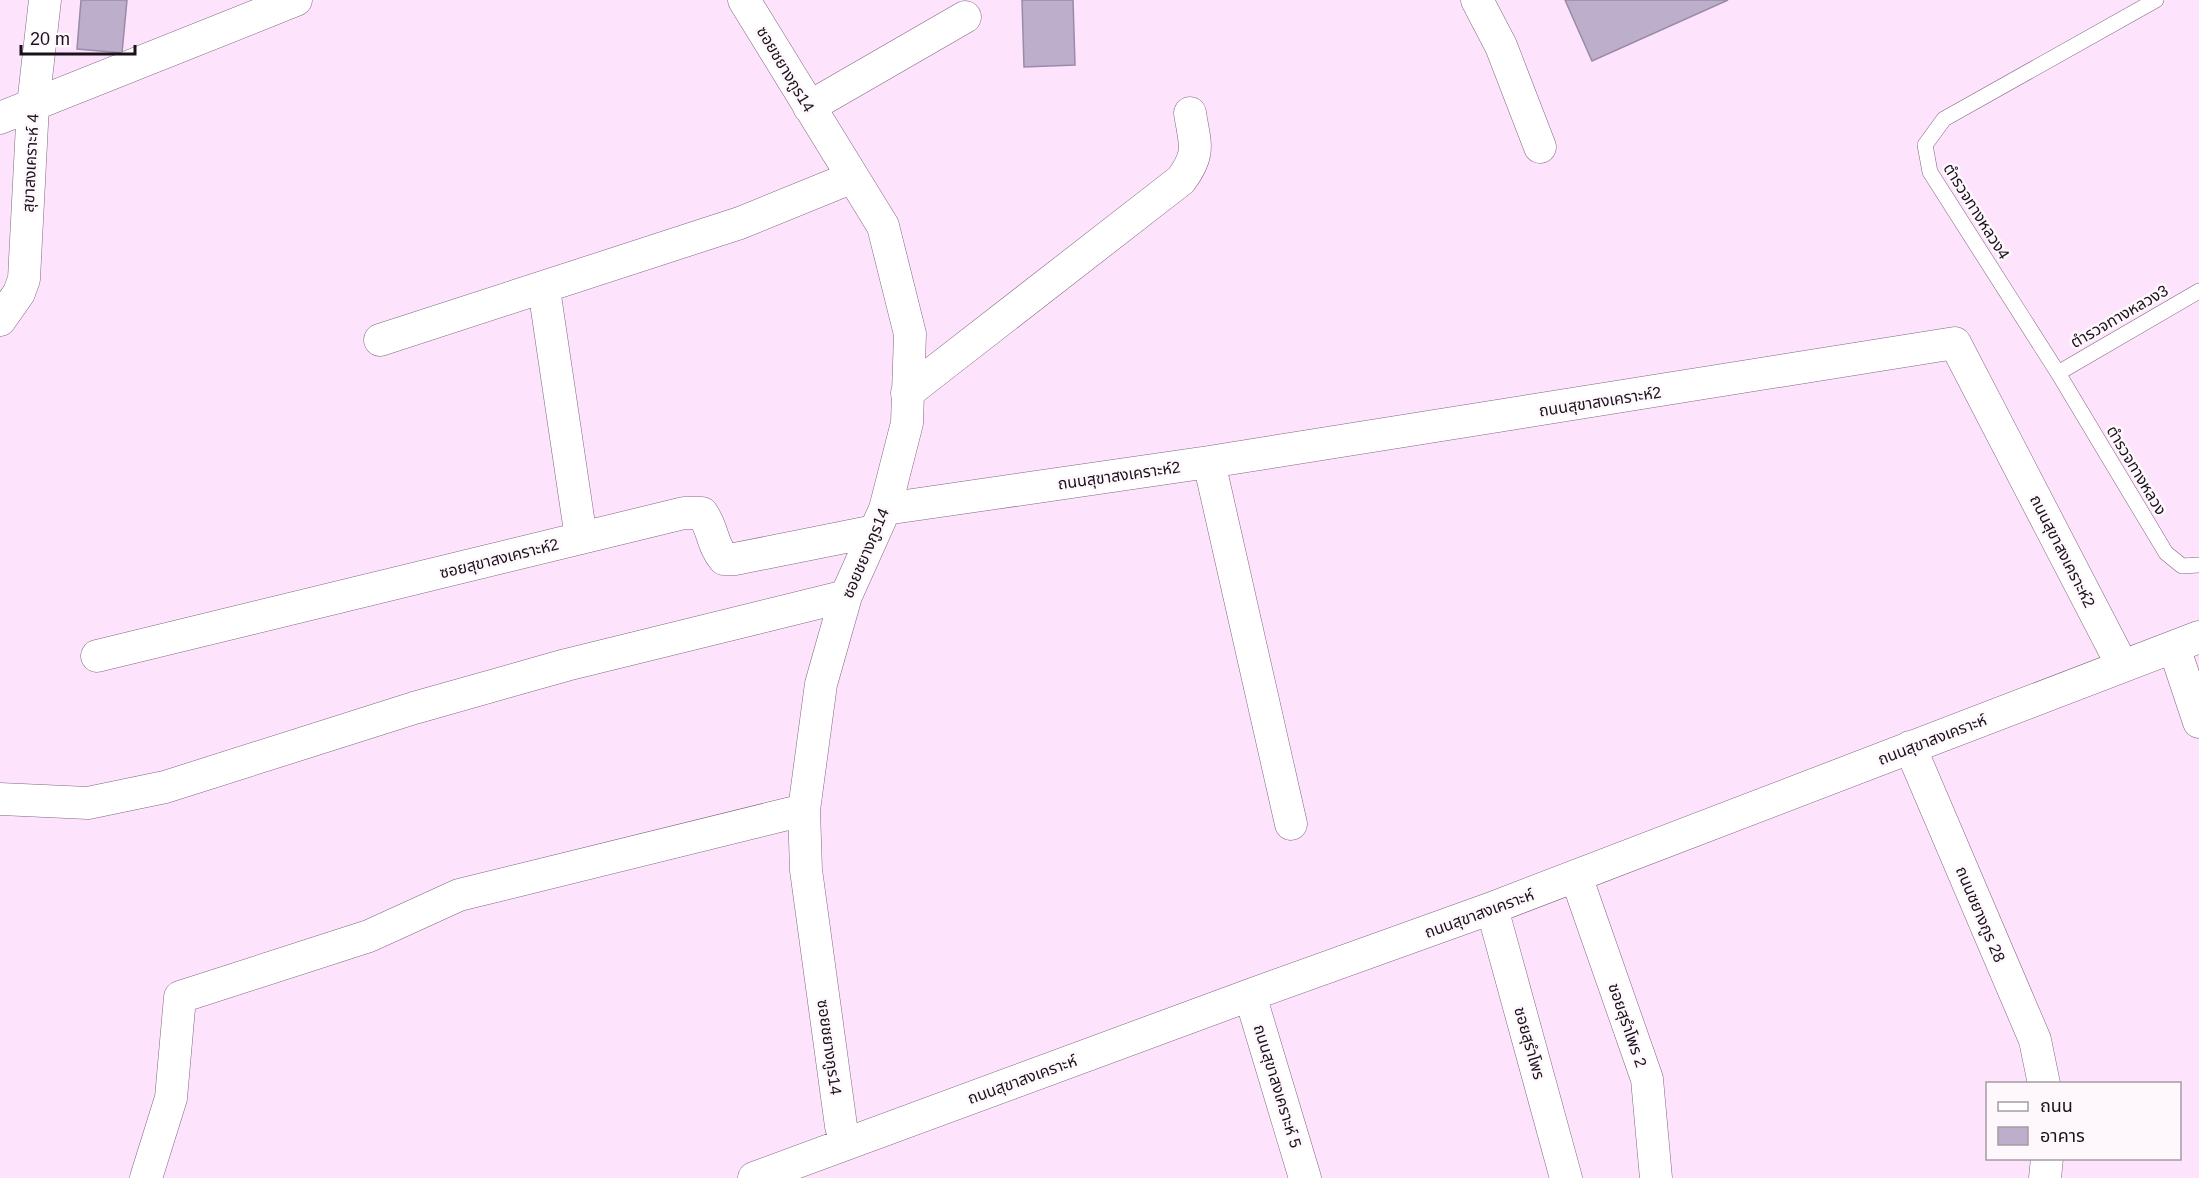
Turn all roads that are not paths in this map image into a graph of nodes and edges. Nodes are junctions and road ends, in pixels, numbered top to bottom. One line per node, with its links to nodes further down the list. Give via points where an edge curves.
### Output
1 (45, 0): 7 (street, สุขาสงเคราะห์ 4)
2 (296, 0): 7 (street)
3 (744, 0): 8 (street, ซอยชยางกูร14)
4 (1478, 0): 11 (street, via 1501,46)
5 (2156, 0): 17 (lane, ตำรวจทางหลวง4, via 1944,119 1925,145 1930,172)
6 (966, 17): 8 (street)
7 (33, 105): 10 (street); 15 (street, สุขาสงเคราะห์ 4, via 24,279)
8 (810, 107): 12 (street, ซอยชยางกูร14)
9 (1190, 113): 18 (street, via 1196,149 1194,162 1181,180)
10 (0, 118)
11 (1540, 147)
12 (853, 177): 13 (street, via 740,223); 18 (street, ซอยชยางกูร14, via 883,226 910,334)
13 (544, 289): 16 (street); 21 (street)
14 (2199, 291): 17 (lane, ตำรวจทางหลวง3)
15 (0, 320)
16 (380, 340)
17 (2058, 373): 22 (lane, ตำรวจทางหลวง, via 2166,553 2182,566)
18 (907, 393): 20 (street, ซอยชยางกูร14, via 907,423)
19 (1209, 462): 20 (street, ถนนสุขาสงเคราะห์2); 26 (street, ถนนสุขาสงเคราะห์2, via 1955,343); 31 (street)
20 (880, 520): 21 (street, ซอยสุขาสงเคราะห์2, via 735,559 724,559 717,551 710,524 702,513 684,513); 23 (street, ซอยชยางกูร14)
21 (581, 538): 25 (street, ซอยสุขาสงเคราะห์2)
22 (2199, 566)
23 (846, 596): 29 (street, via 566,665 414,708 165,787 88,803); 30 (street, ซอยชยางกูร14, via 821,684)
24 (2186, 642): 26 (street, ถนนสุขาสงเคราะห์); 27 (street)
25 (97, 656)
26 (2122, 665): 28 (street, ถนนสุขาสงเคราะห์)
27 (2199, 722)
28 (1910, 747): 32 (street, ถนนสุขาสงเคราะห์); 35 (street, ถนนชยางกูร 28, via 2034,1040)
29 (0, 799)
30 (804, 810): 36 (street, ซอยชยางกูร14, via 806,870); 39 (street, via 459,895 369,936 180,997 171,1098)
31 (1291, 824)
32 (1576, 876): 33 (street, ถนนสุขาสงเคราะห์); 43 (street, ชอยสุรำโพร 2, via 1647,1079)
33 (1492, 908): 34 (street, ถนนสุขาสงเคราะห์); 42 (street, ชอยสุรำโพร)
34 (1250, 994): 36 (street, ถนนสุขาสงเคราะห์); 41 (street, ถนนสุขาสงเคราะห์ 5)
35 (2044, 1082)
36 (846, 1144): 38 (street, ถนนสุขาสงเคราะห์)
37 (2047, 1160): 44 (street)
38 (816, 1167): 40 (street, ถนนสุขาสงเคราะห์)
39 (146, 1178)
40 (754, 1178)
41 (1305, 1178)
42 (1566, 1178)
43 (1656, 1178)
44 (2045, 1178)

